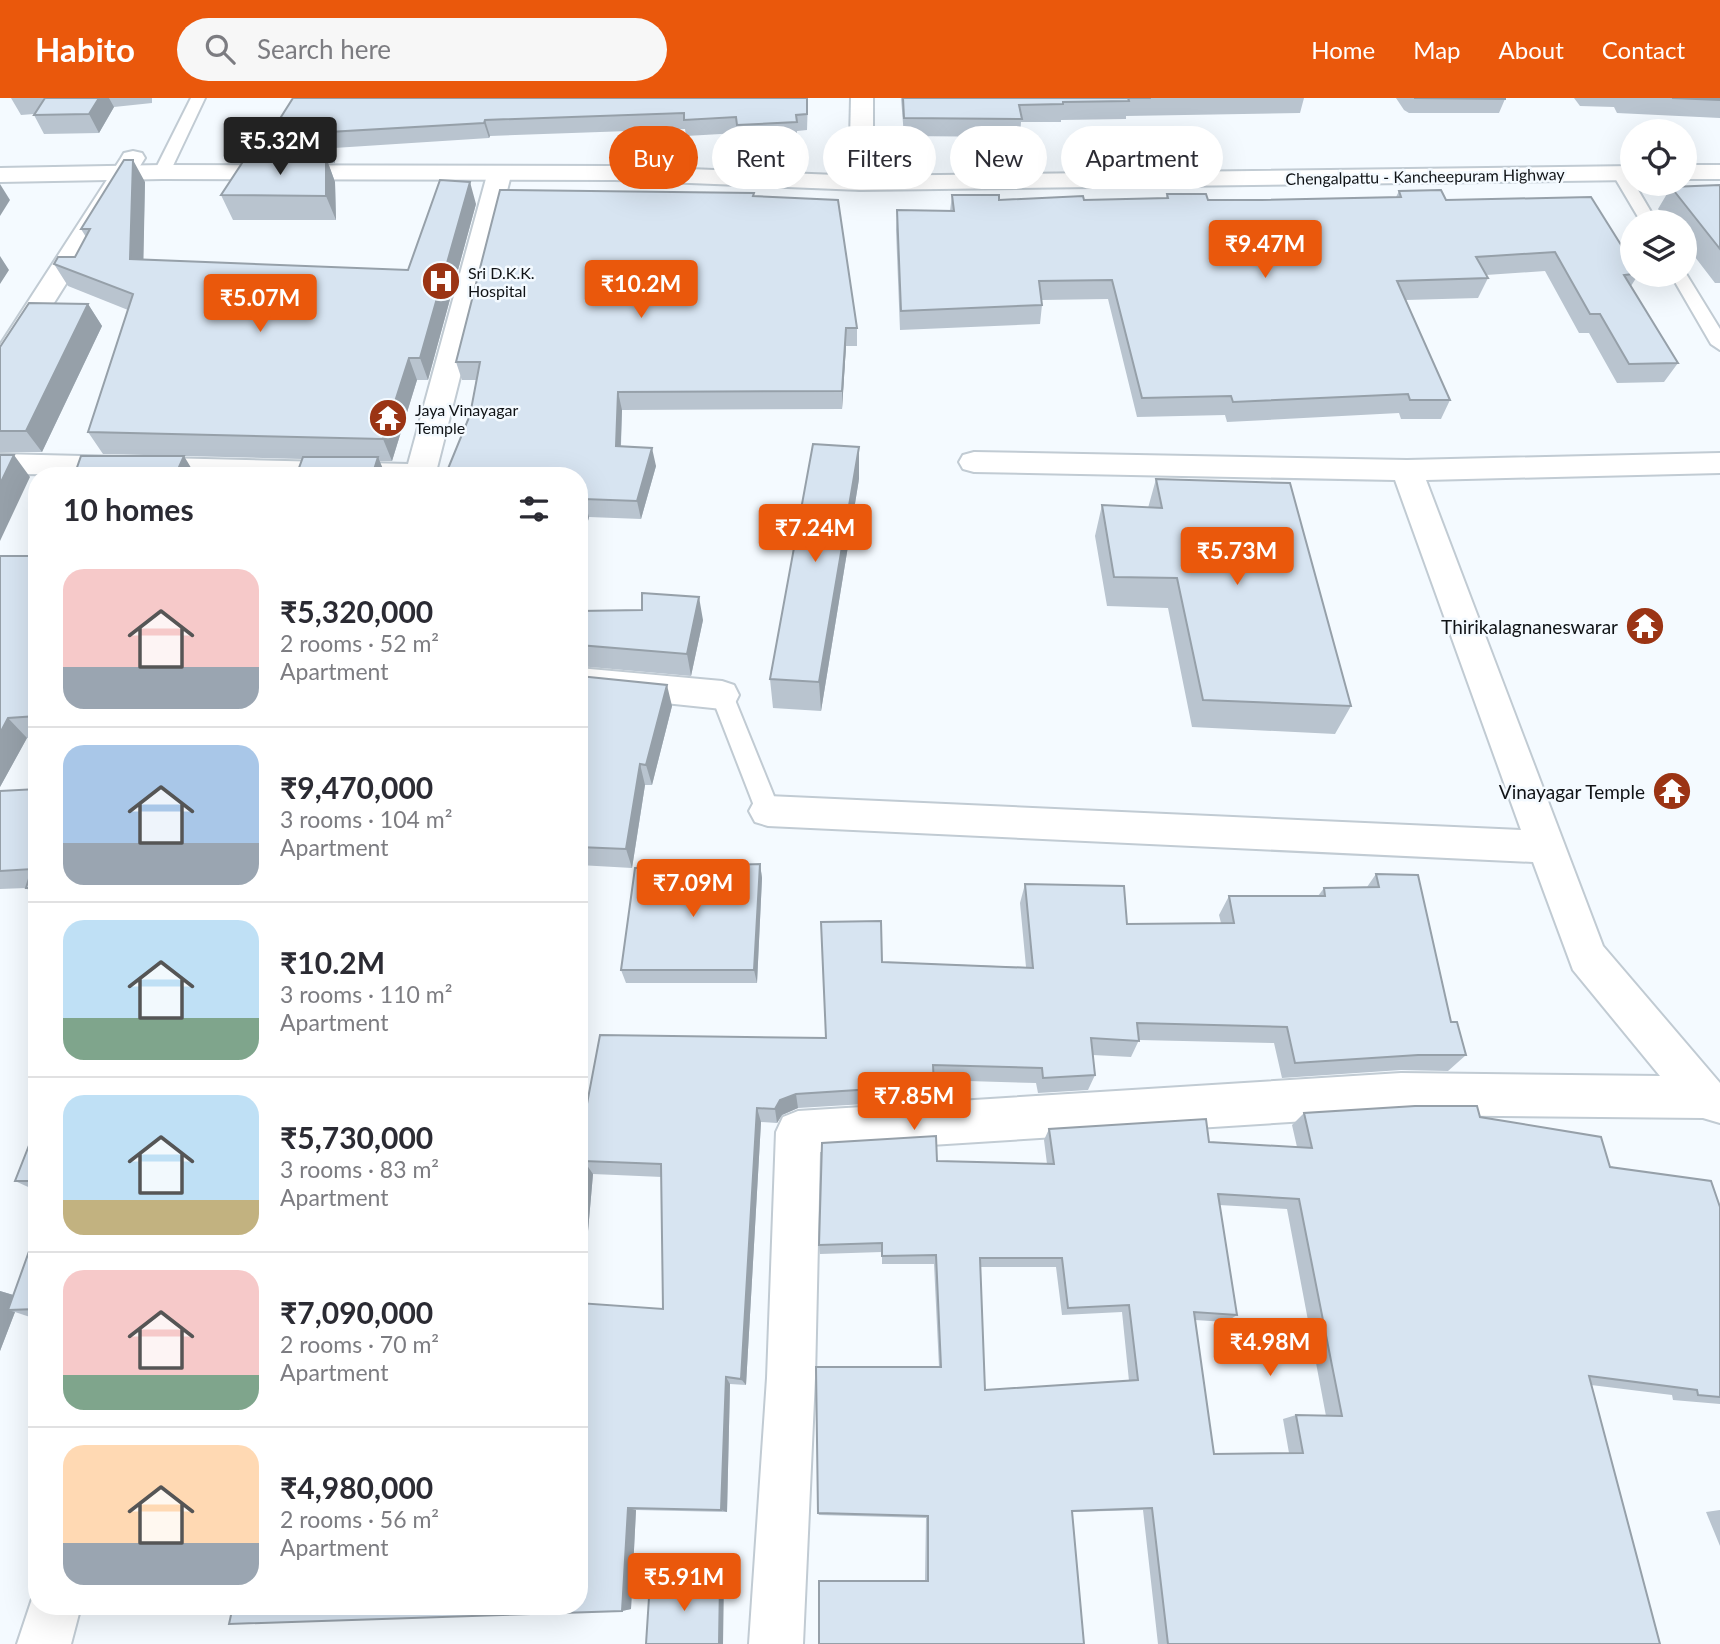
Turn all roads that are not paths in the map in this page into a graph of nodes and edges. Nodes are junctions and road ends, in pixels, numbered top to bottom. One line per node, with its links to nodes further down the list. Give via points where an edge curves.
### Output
1 (198, 98): 6 (lane)
2 (862, 98): 3 (main road)
3 (862, 126)
4 (712, 159): 6 (main road)
5 (0, 160): 7 (main road)
6 (166, 164): 7 (main road, Chengalpattu - Kancheepuram Highway); 12 (main road, Chengalpattu - Kancheepuram Highway)
7 (128, 165): 11 (main road, Chengalpattu - Kancheepuram Highway); 17 (main road)
8 (1720, 172): 10 (main road)
9 (1620, 173): 14 (main road, Chengalpattu - Kancheepuram Highway)
10 (1697, 173)
11 (0, 175)
12 (499, 175): 13 (main road, Chengalpattu - Kancheepuram Highway, via 615,173); 22 (main road)
13 (823, 181)
14 (936, 182)
15 (1686, 287): 16 (lane)
16 (1720, 344)
17 (0, 367)
18 (974, 462): 23 (main road)
19 (1720, 463): 23 (main road)
20 (0, 464): 21 (main road)
21 (105, 467)
22 (422, 467)
23 (1407, 470): 27 (main road)
24 (588, 682): 25 (main road)
25 (722, 695): 26 (lane)
26 (768, 810): 27 (main road)
27 (1546, 847): 28 (main road, via 1587,957)
28 (1712, 1101): 31 (main road, via 1401,1094 798,1132 791,1378)
29 (52, 1615): 30 (main road)
30 (44, 1644)
31 (776, 1644)

